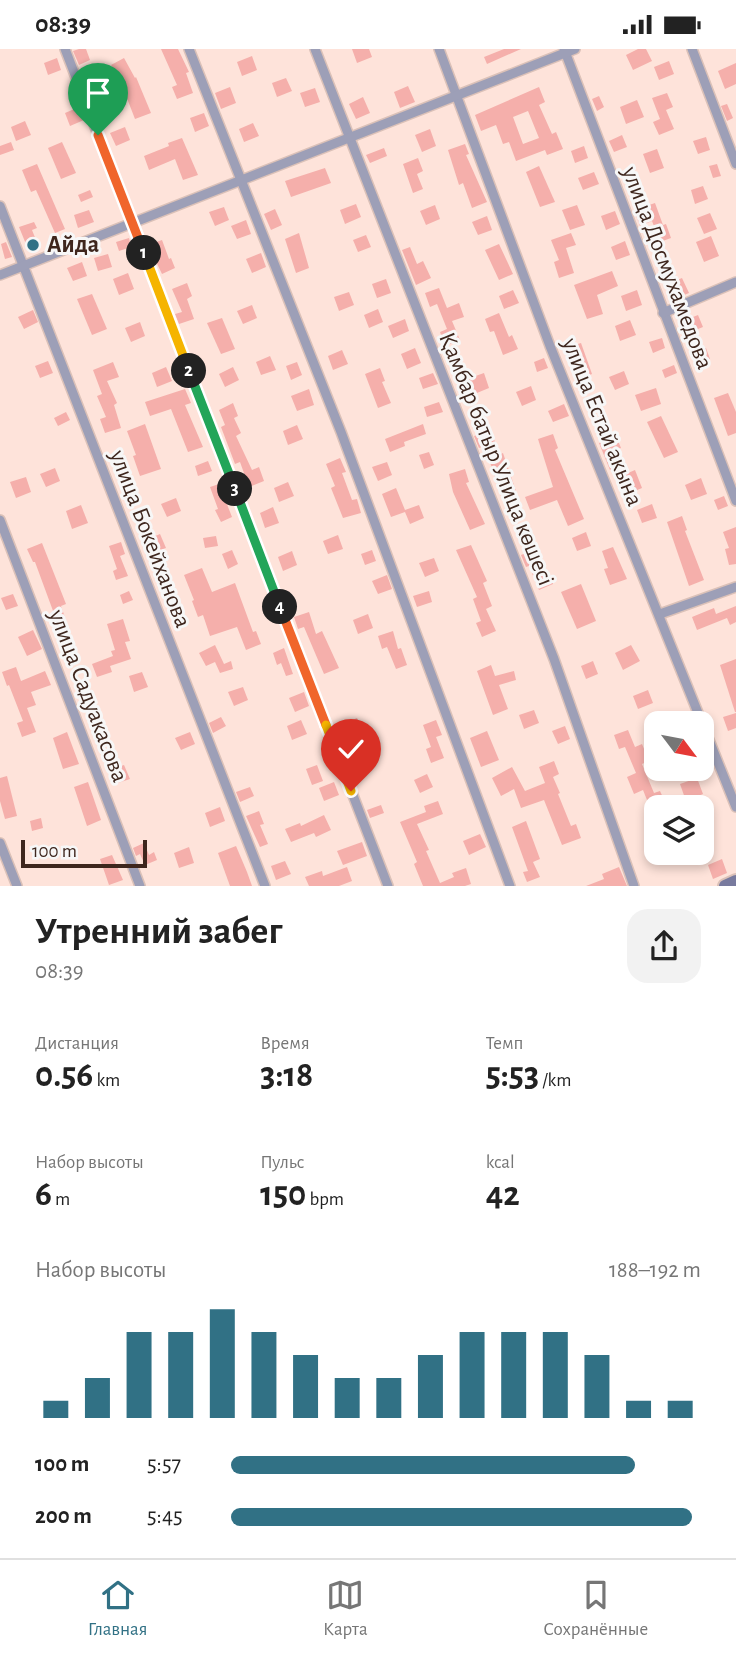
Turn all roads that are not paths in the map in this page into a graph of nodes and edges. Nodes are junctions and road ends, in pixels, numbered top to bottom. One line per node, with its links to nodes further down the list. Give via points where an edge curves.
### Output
1 (65, 49): 12 (street)
2 (189, 49): 10 (street)
3 (315, 49): 8 (street, Қамбар батыр Улица көшесі)
4 (439, 49): 7 (street, улица Естай акына)
5 (692, 49): 9 (street)
6 (568, 50): 7 (street); 16 (street, улица Досмухамедова)
7 (456, 95): 8 (street); 20 (street, улица Естай акына, via 550,346)
8 (349, 139): 10 (street); 29 (street, Қамбар батыр Улица көшесі, via 554,659)
9 (736, 164)
10 (240, 180): 12 (street); 28 (street, via 341,432)
11 (0, 206): 13 (street, улица Бокейханова)
12 (132, 222): 13 (street); 27 (street)
13 (23, 266): 14 (street); 26 (street, улица Бокейханова)
14 (0, 275)
15 (736, 282): 16 (street)
16 (663, 313): 17 (street, улица Досмухамедова)
17 (736, 501)
18 (0, 520): 25 (street, улица Садуакасова)
19 (736, 587): 20 (street)
20 (660, 614): 21 (street, улица Естай акына)
21 (736, 807)
22 (0, 843): 24 (street)
23 (736, 881): 30 (street)
24 (17, 886)
25 (140, 886)
26 (265, 886)
27 (388, 886)
28 (510, 886)
29 (634, 886)
30 (725, 886)

